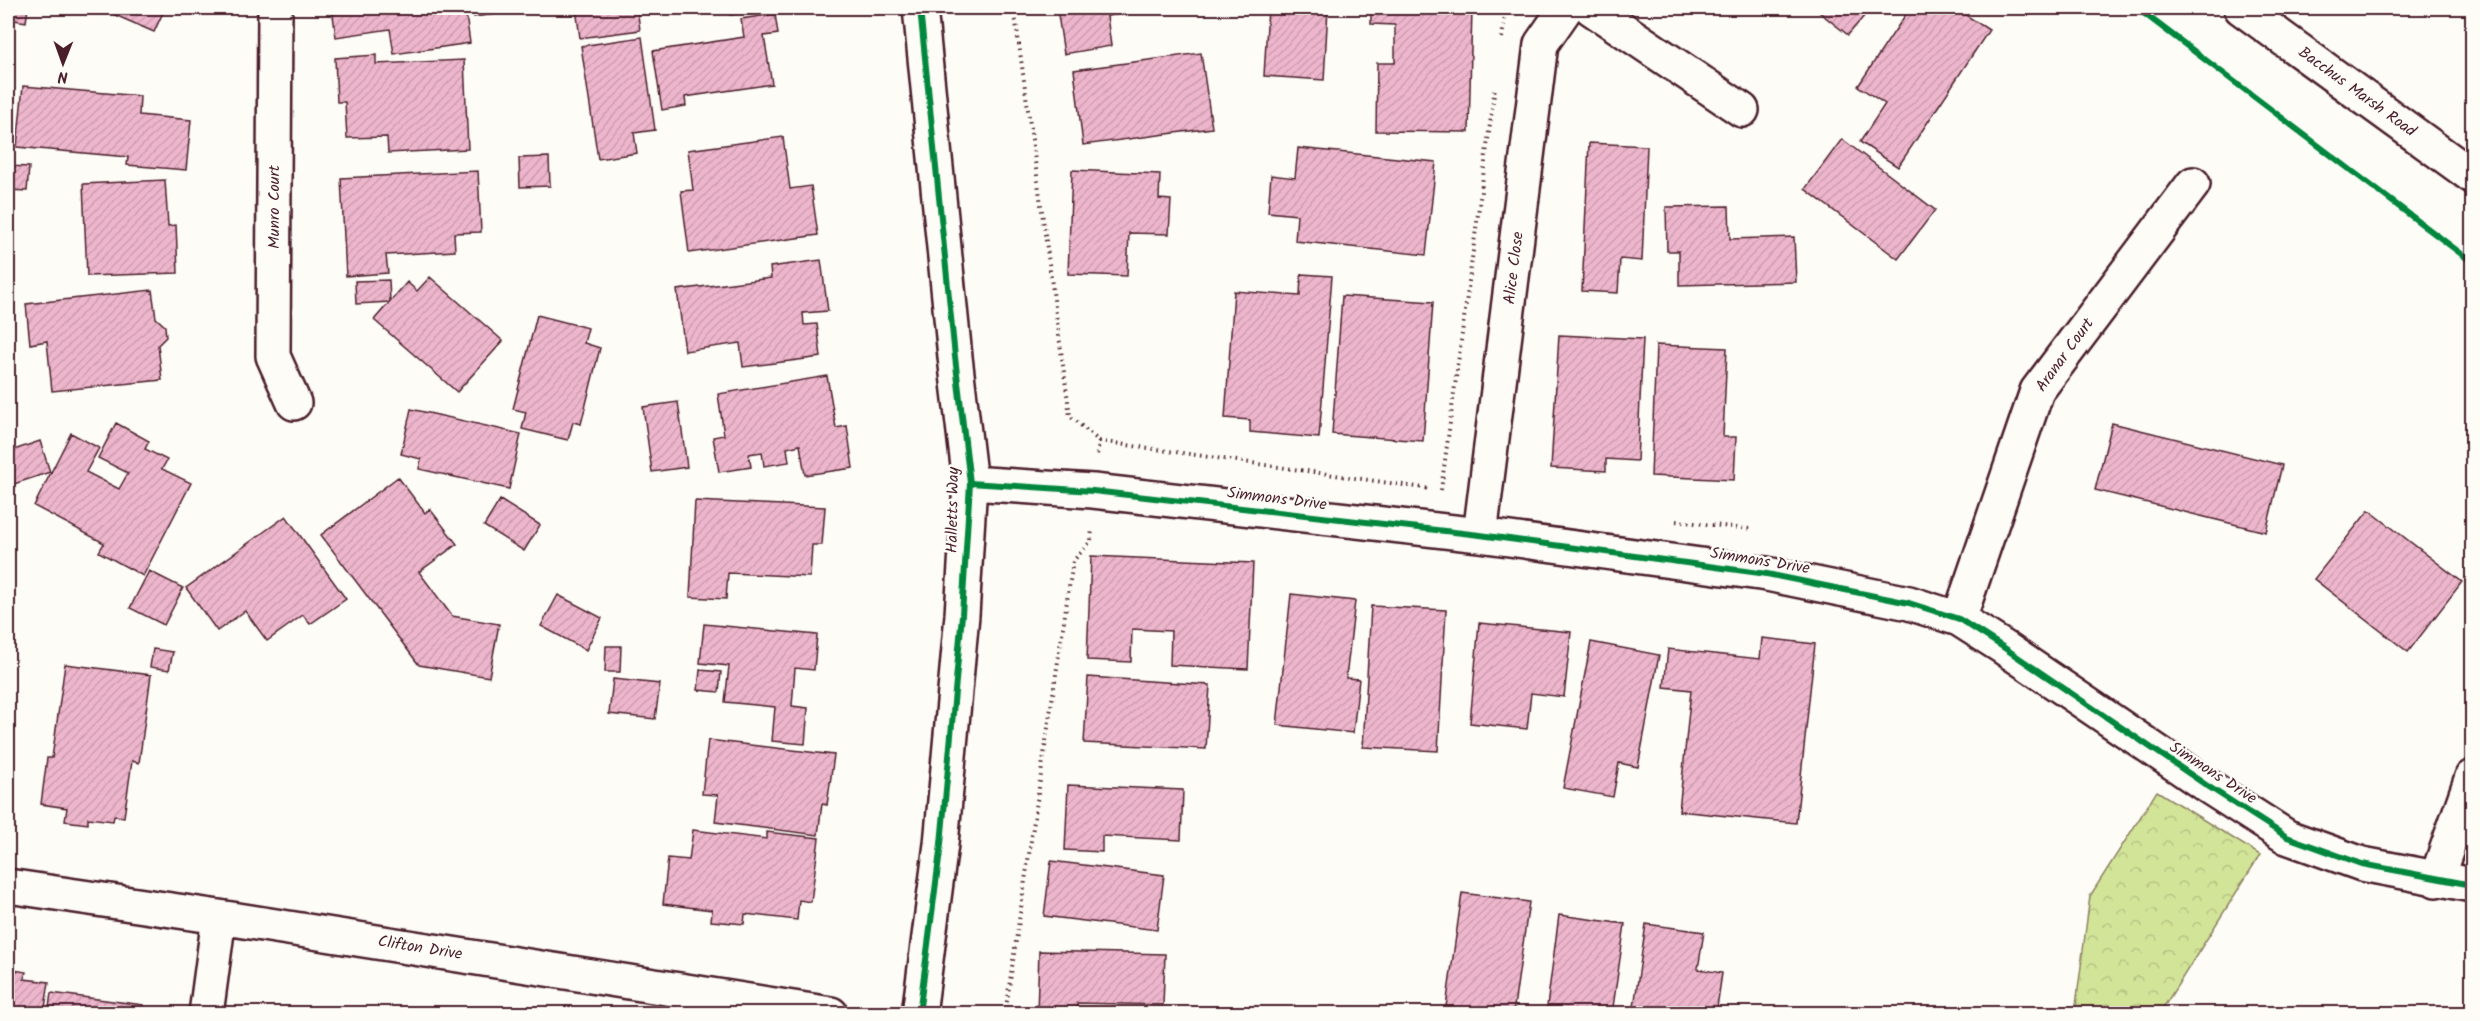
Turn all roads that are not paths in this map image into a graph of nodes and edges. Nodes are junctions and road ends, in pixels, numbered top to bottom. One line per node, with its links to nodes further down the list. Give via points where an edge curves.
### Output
1 (276, 8): 9 (street, Munro Court, via 273,356)
2 (921, 8): 10 (street, Halletts Way)
3 (1566, 8): 11 (street, Alice Close, via 1542,44)
4 (1591, 8): 6 (street)
5 (2241, 8): 7 (street, Bacchus Marsh Road)
6 (1742, 110)
7 (2472, 176)
8 (2193, 184): 12 (street, Aranar Court, via 2037,391)
9 (294, 403)
10 (970, 483): 11 (street, Simmons Drive, via 1093,491); 20 (street, Halletts Way, via 941,844)
11 (1480, 536): 12 (street, Simmons Drive, via 1767,574 1909,603)
12 (1959, 619): 14 (street, Simmons Drive, via 2287,837 2362,864)
13 (2472, 777): 14 (street)
14 (2436, 880): 15 (street, Simmons Drive)
15 (2472, 885)
16 (8, 886): 17 (street, Clifton Drive)
17 (219, 916): 18 (street); 19 (street, Clifton Drive)
18 (206, 1014)
19 (831, 1014)
20 (919, 1014)

